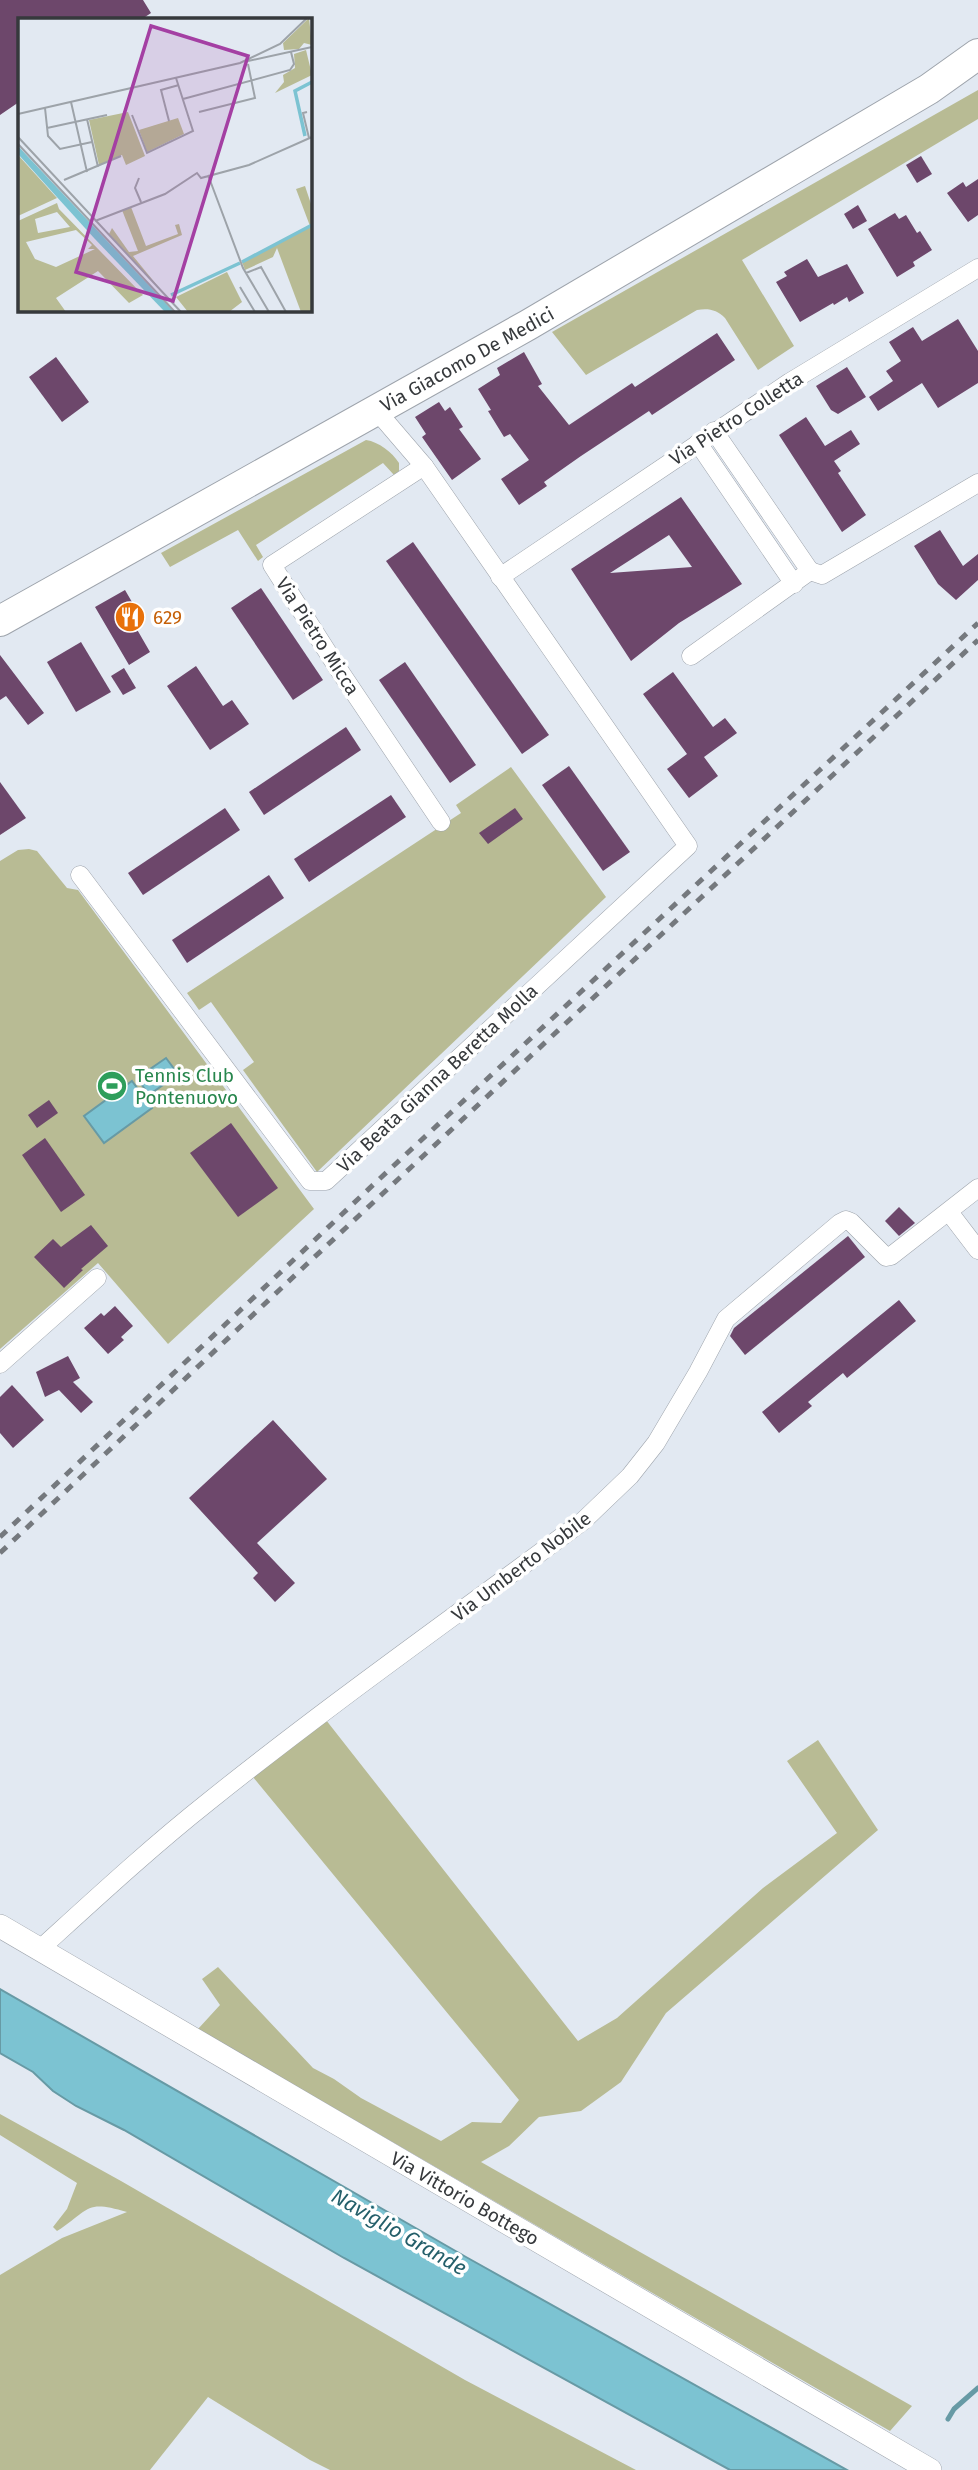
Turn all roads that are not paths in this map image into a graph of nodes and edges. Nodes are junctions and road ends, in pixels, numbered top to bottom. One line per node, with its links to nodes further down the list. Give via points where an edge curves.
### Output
1 (978, 54): 3 (main road, Via Giacomo De Medici)
2 (978, 62): 3 (street)
3 (929, 89): 5 (main road, Via Giacomo De Medici)
4 (978, 268): 6 (street, Via Pietro Colletta)
5 (376, 410): 8 (street); 13 (main road, Via Giacomo De Medici)
6 (714, 431): 7 (street, Via Pietro Colletta); 10 (street)
7 (698, 443): 11 (street, Via Pietro Colletta); 12 (street)
8 (424, 466): 11 (street); 15 (street, Via Pietro Micca, via 272,565)
9 (978, 483): 10 (street, via 822,575)
10 (810, 571): 12 (street)
11 (500, 577): 16 (street, Via Beata Gianna Beretta Molla, via 688,846 326,1181 310,1181)
12 (794, 584): 14 (street)
13 (0, 621)
14 (691, 656)
15 (441, 822)
16 (80, 875)
17 (978, 1188): 18 (street)
18 (948, 1212): 19 (street); 23 (street, Via Umberto Nobile, via 886,1257 851,1222 840,1223 726,1319 656,1443 607,1501 206,1804)
19 (978, 1250)
20 (97, 1278): 21 (street)
21 (0, 1364)
22 (0, 1926): 23 (street, Via Vittorio Bottego)
23 (40, 1949): 24 (street, Via Vittorio Bottego)
24 (930, 2470)

